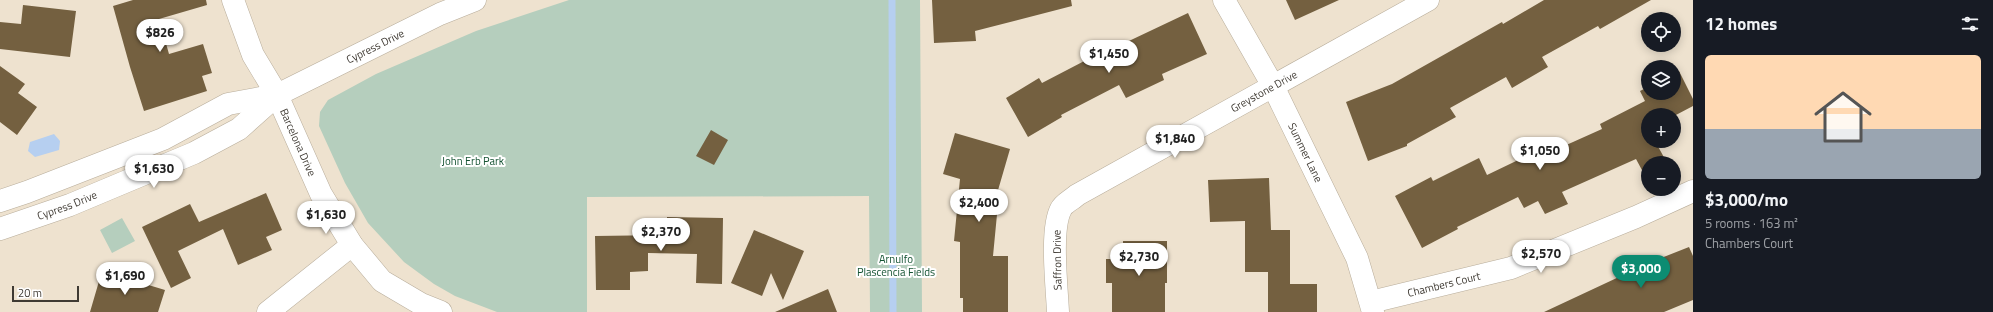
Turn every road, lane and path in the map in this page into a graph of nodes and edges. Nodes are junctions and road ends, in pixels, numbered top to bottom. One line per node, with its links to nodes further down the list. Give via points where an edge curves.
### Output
1 (233, 0): 6 (street, Barcelona Drive, via 253,55)
2 (475, 0): 6 (street, Cypress Drive, via 440,14)
3 (1224, 0): 5 (street, Summer Lane)
4 (1428, 0): 5 (street, Greystone Drive)
5 (1273, 86): 9 (street, Greystone Drive, via 1084,191); 12 (street, Summer Lane, via 1357,258)
6 (277, 96): 8 (street, Cypress Drive, via 228,104 163,139); 10 (street, Cypress Drive, via 239,129 194,153 70,205); 11 (street, Barcelona Drive, via 321,194)
7 (1693, 191): 12 (street, Chambers Court, via 1511,268)
8 (0, 201)
9 (1061, 208): 15 (street, Saffron Drive, via 1056,225 1055,244)
10 (0, 229)
11 (352, 245): 13 (street); 14 (street, Barcelona Drive, via 382,281)
12 (1372, 307)
13 (268, 312)
14 (441, 312)
15 (1058, 312)

